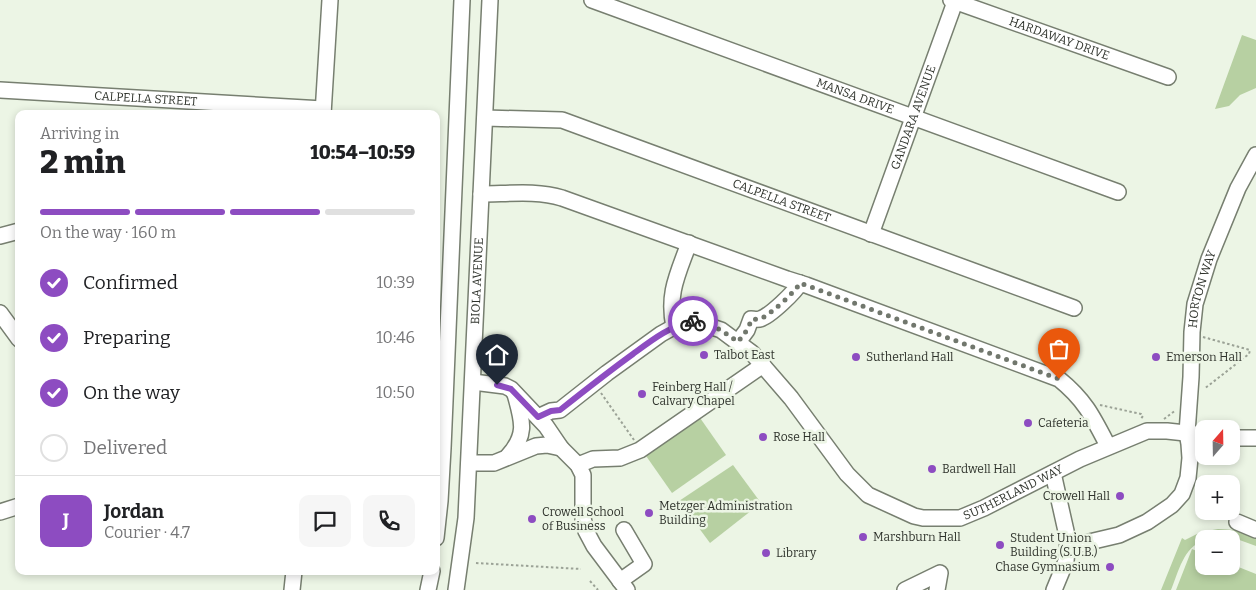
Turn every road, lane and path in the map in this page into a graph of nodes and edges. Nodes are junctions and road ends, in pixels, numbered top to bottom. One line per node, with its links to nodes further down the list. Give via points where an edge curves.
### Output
1 (330, 0): 9 (street)
2 (462, 0): 46 (street)
3 (490, 0): 11 (street, BIOLA AVENUE)
4 (592, 0): 10 (street, MANSA DRIVE)
5 (953, 1): 6 (street, HARDAWAY DRIVE); 10 (street, GANDARA AVENUE)
6 (1168, 77)
7 (0, 90): 8 (street, CALPELLA STREET)
8 (294, 110)
9 (323, 110)
10 (913, 117): 13 (street, MANSA DRIVE); 16 (street, GANDARA AVENUE)
11 (485, 118): 14 (street, BIOLA AVENUE); 16 (street, CALPELLA STREET, via 562,120)
12 (1256, 155): 24 (street, HORTON WAY, via 1238,188 1209,259 1195,304)
13 (1118, 192)
14 (481, 194): 18 (street, via 554,195); 27 (street, BIOLA AVENUE)
15 (15, 232): 17 (street)
16 (870, 234): 20 (street, CALPELLA STREET)
17 (0, 236)
18 (689, 244): 19 (street); 22 (street, via 672,294)
19 (800, 283): 25 (street, via 767,314 752,319); 31 (street, via 1059,379)
20 (1074, 308)
21 (0, 313): 23 (street)
22 (674, 327): 25 (street, SUTHERLAND WAY, via 694,320 721,330); 28 (street, SUTHERLAND WAY)
23 (15, 334)
24 (1192, 335): 30 (street, HORTON WAY); 30 (path, via 1250,350)
25 (738, 342): 26 (street, SUTHERLAND WAY)
26 (763, 365): 41 (street); 45 (street, SUTHERLAND WAY, via 847,474 868,495 914,516 960,518)
27 (473, 382): 29 (street, via 505,386); 43 (street, BIOLA AVENUE)
28 (595, 382): 32 (street, SUTHERLAND WAY, via 560,410); 41 (path)
29 (514, 392): 32 (street); 42 (street, via 522,428 517,444)
30 (1189, 400): 33 (path); 35 (street, HORTON WAY)
31 (1085, 404): 34 (path, via 1141,414 1143,416); 39 (street)
32 (538, 417): 40 (street)
33 (1162, 420)
34 (1137, 424)
35 (1187, 433): 36 (street, SUTHERLAND WAY); 39 (street, SUTHERLAND WAY, via 1147,431); 52 (street, HORTON WAY, via 1190,444 1188,478 1182,494 1172,504 1147,522 1119,534)
36 (1195, 434)
37 (1240, 438): 38 (street)
38 (1256, 438)
39 (1108, 446): 45 (street, SUTHERLAND WAY)
40 (561, 448): 42 (street, via 536,446); 44 (street)
41 (640, 450): 44 (street, via 620,458 593,459)
42 (507, 457): 43 (street, via 494,463)
43 (469, 463): 61 (street, BIOLA AVENUE, via 466,518)
44 (578, 465): 58 (street, via 583,475 586,531)
45 (1052, 473): 52 (street)
46 (440, 501)
47 (15, 507): 48 (street)
48 (0, 512)
49 (1237, 522): 51 (street)
50 (624, 530): 58 (street, via 644,564)
51 (1256, 530)
52 (1068, 547): 65 (street)
53 (476, 563): 54 (path)
54 (581, 569)
55 (294, 575): 59 (street)
56 (431, 575): 60 (street)
57 (590, 581): 62 (path)
58 (624, 585)
59 (292, 590)
60 (428, 590)
61 (456, 590)
62 (598, 590)
63 (905, 590): 64 (street, via 940,573)
64 (938, 590)
65 (1054, 590)

